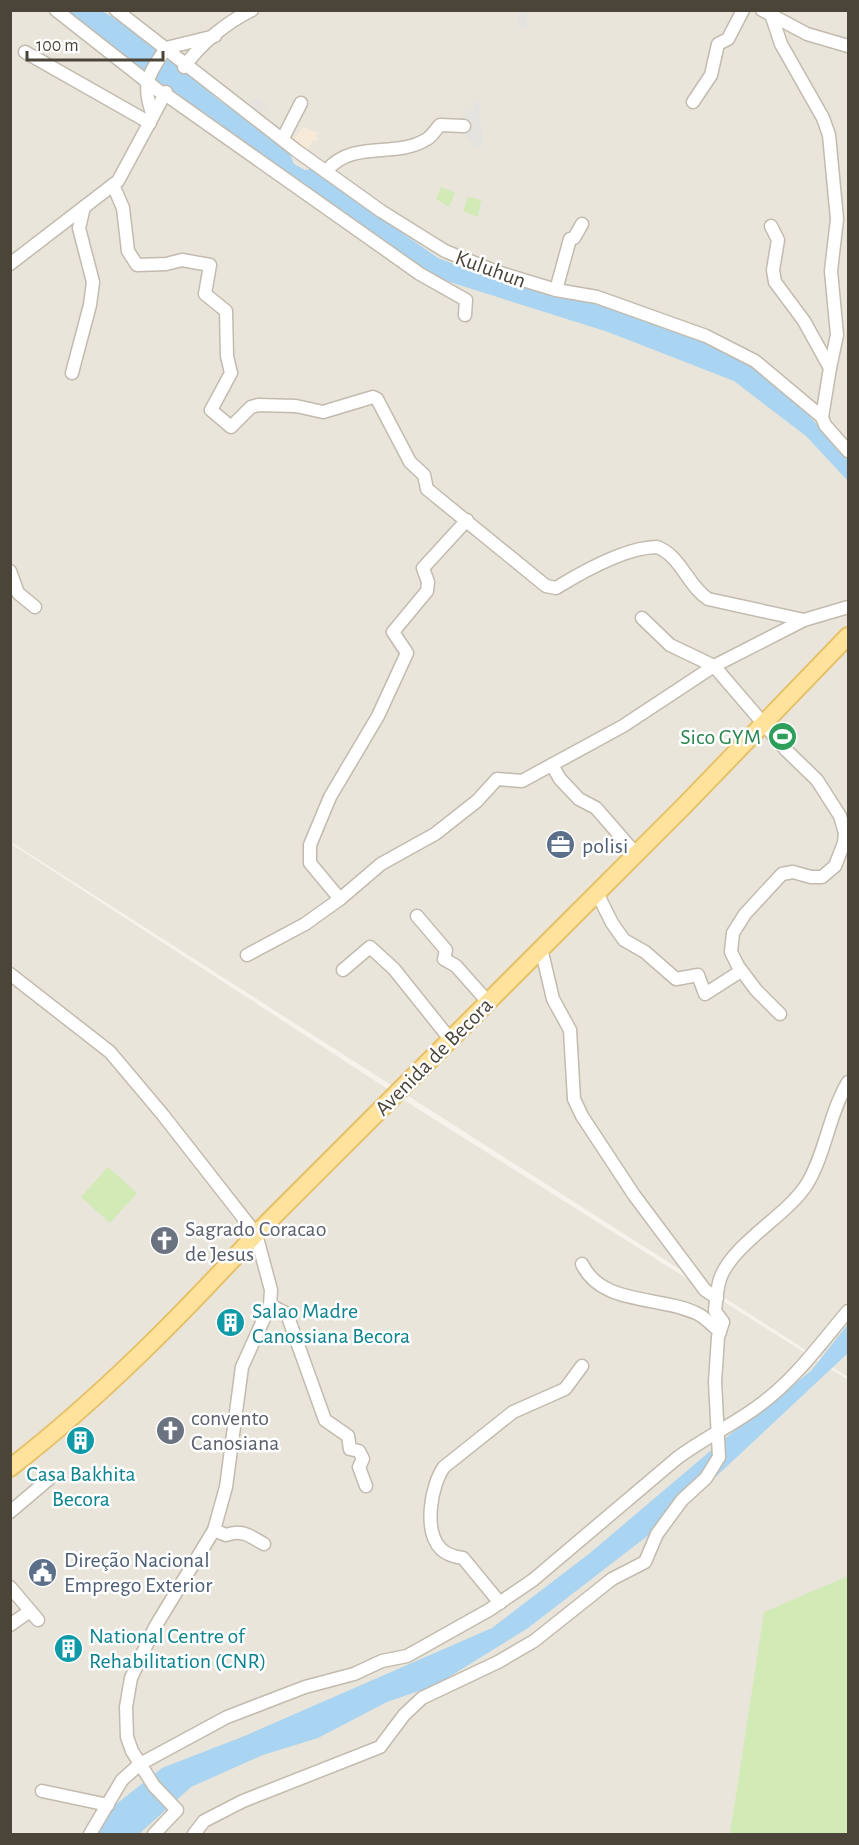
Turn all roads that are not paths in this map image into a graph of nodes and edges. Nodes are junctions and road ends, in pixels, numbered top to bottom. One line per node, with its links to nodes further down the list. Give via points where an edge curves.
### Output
1 (56, 10): 12 (street)
2 (116, 10): 9 (street, Kuluhun)
3 (252, 10): 6 (street)
4 (743, 10): 14 (street, via 728,39 718,44 711,75)
5 (768, 13): 8 (street, via 807,34); 27 (street, via 829,135 837,219 831,271 837,334)
6 (236, 15): 7 (street)
7 (215, 36): 9 (street); 11 (street)
8 (849, 46)
9 (166, 49): 11 (street, Kuluhun); 12 (street)
10 (25, 52): 16 (street)
11 (185, 65): 18 (street, Kuluhun)
12 (146, 78): 13 (street); 16 (street)
13 (165, 94): 16 (street); 26 (street, via 420,274 461,295 466,300)
14 (693, 102)
15 (301, 103): 18 (street)
16 (151, 119): 20 (street)
17 (465, 126): 19 (street, via 440,125 427,138 408,146 361,150 335,161)
18 (283, 138): 19 (street, Kuluhun)
19 (327, 170): 25 (street, Kuluhun, via 381,211 445,251)
20 (113, 185): 21 (street); 31 (street, via 123,208 128,251 137,265 182,260 210,265 205,294 226,310 231,374 211,410 231,427 255,405 296,406 323,412 367,398 377,399 410,462 424,475 427,489)
21 (84, 207): 24 (street); 28 (street, via 79,228 93,282)
22 (582, 224): 25 (street, via 570,239)
23 (771, 226): 27 (street, via 778,240 774,282 804,321)
24 (10, 264)
25 (556, 290): 29 (street, Kuluhun, via 597,297 706,336 755,361)
26 (465, 315)
27 (830, 368): 29 (street)
28 (72, 373)
29 (822, 417): 30 (street, Kuluhun)
30 (849, 451)
31 (467, 520): 36 (street, via 553,589 586,570 657,547 669,554 691,584 708,599); 43 (street, via 423,568 427,591 393,632 407,653 395,683 330,797 310,845 310,863)
32 (10, 571): 33 (street, via 18,593)
33 (35, 607)
34 (849, 607): 36 (street)
35 (642, 618): 38 (street, via 670,645)
36 (804, 620): 38 (street)
37 (849, 636): 39 (main road, Avenida de Becora)
38 (714, 666): 39 (street); 40 (street, via 623,726)
39 (763, 723): 41 (main road, Avenida de Becora); 48 (street, via 818,780 845,832 835,866 822,877 782,874 745,914 733,933 731,952)
40 (552, 765): 41 (street, via 560,779 579,799 596,808); 43 (street, via 522,781 497,779 477,801 435,834 381,864)
41 (636, 854): 42 (main road, Avenida de Becora)
42 (597, 893): 45 (main road, Avenida de Becora); 48 (street, via 624,939 676,979 698,975 705,994)
43 (340, 899): 46 (street, via 305,924)
44 (417, 916): 50 (street, via 446,950 444,960 456,966)
45 (542, 948): 50 (main road, Avenida de Becora); 56 (street, via 553,999 570,1030 574,1099 582,1116 634,1195 705,1290)
46 (247, 955)
47 (343, 970): 52 (street, via 370,947 394,969)
48 (741, 971): 51 (street)
49 (10, 974): 54 (street, via 110,1052)
50 (488, 1002): 52 (main road, Avenida de Becora)
51 (780, 1014)
52 (450, 1040): 54 (main road, Avenida de Becora)
53 (849, 1082): 56 (street, via 834,1107 807,1184 745,1244 720,1278)
54 (256, 1234): 57 (street, via 271,1290); 62 (main road, Avenida de Becora, via 189,1308)
55 (582, 1264): 59 (street, via 589,1278 609,1292 698,1314)
56 (717, 1298): 59 (street, via 715,1311 723,1322)
57 (270, 1305): 64 (street, via 287,1314 325,1420 348,1436 350,1449 359,1451 363,1459 359,1467); 66 (street, via 242,1367 226,1487)
58 (849, 1311): 61 (street, via 797,1373 761,1404)
59 (720, 1332): 61 (street, via 715,1382)
60 (582, 1366): 69 (street, via 565,1389 513,1412 439,1474 431,1514 432,1531 440,1549 463,1558)
61 (717, 1433): 69 (street, via 676,1459 533,1580); 76 (street, via 718,1457 706,1478 682,1500 657,1534 645,1562 612,1579 534,1641 422,1698 380,1748 243,1801 204,1821)
62 (10, 1468)
63 (49, 1479): 65 (street)
64 (366, 1486)
65 (10, 1512)
66 (214, 1530): 67 (street, via 226,1535 237,1530); 71 (street, via 155,1627 131,1678 126,1707 127,1737)
67 (264, 1544)
68 (10, 1587): 70 (street, via 34,1615)
69 (500, 1603): 71 (street, via 407,1656 305,1686 227,1717)
70 (10, 1625)
71 (140, 1764): 73 (street, via 122,1780); 75 (street, via 177,1810)
72 (42, 1791): 73 (street)
73 (108, 1805): 74 (street)
74 (90, 1834)
75 (154, 1834)
76 (194, 1834)

